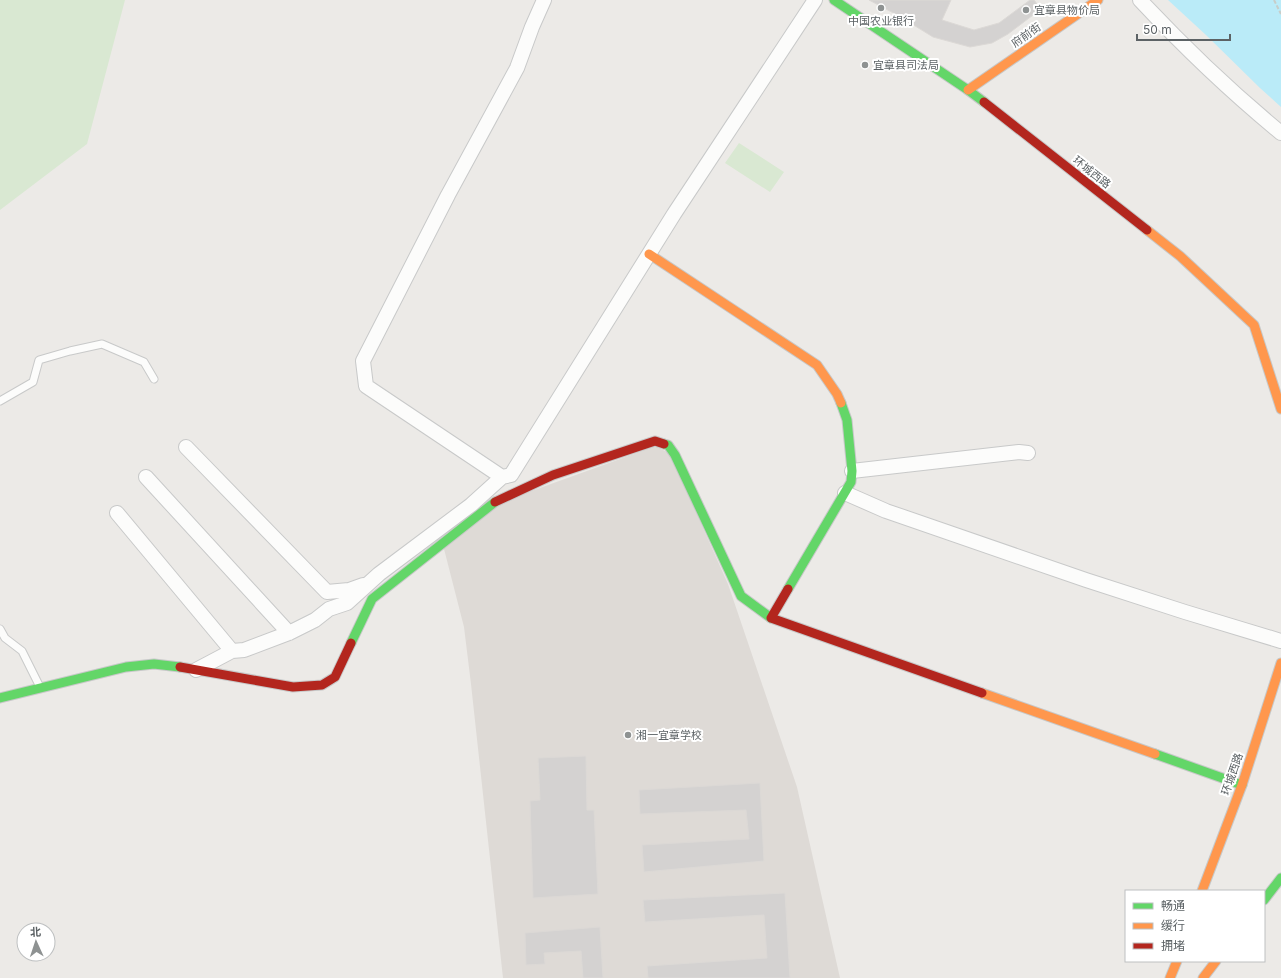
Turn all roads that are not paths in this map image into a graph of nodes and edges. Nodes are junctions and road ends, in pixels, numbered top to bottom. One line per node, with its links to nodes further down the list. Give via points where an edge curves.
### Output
1 (544, 0): 16 (street, via 517,68 363,361 366,386)
2 (815, 0): 8 (street)
3 (834, 0): 6 (street, 环城西路)
4 (1098, 0): 6 (street, 府前街)
5 (1140, 0): 7 (street, via 1175,38)
6 (968, 90): 11 (street, 环城西路, via 1180,256 1254,325)
7 (1281, 133)
8 (649, 254): 14 (street, via 817,365 837,394 847,420); 16 (street, via 511,476)
9 (154, 379): 10 (lane, via 144,362 102,344 39,360 33,382)
10 (0, 401)
11 (1281, 409)
12 (186, 447): 19 (street, via 327,592 349,590)
13 (1028, 453): 14 (street)
14 (852, 471): 17 (street, via 851,482)
15 (146, 477): 22 (street)
16 (502, 477): 19 (street, via 471,505)
17 (845, 493): 20 (street); 24 (street, via 886,511 1093,583)
18 (117, 513): 25 (street)
19 (370, 582): 22 (street, via 347,603 329,609)
20 (771, 618): 27 (street, via 740,596 675,455 668,445 655,441 553,474 496,501 372,599 335,677 322,685 293,687); 30 (street)
21 (0, 629): 23 (lane)
22 (289, 633): 25 (street, via 244,650)
23 (2, 638): 28 (lane, via 22,652)
24 (1281, 641)
25 (232, 651): 27 (street)
26 (1281, 663): 30 (street, 环城西路)
27 (196, 670): 28 (street, via 154,664 126,667)
28 (41, 689): 29 (street)
29 (0, 698)
30 (1242, 785): 32 (street, 环城西路)
31 (1281, 878): 33 (street)
32 (1202, 890)
33 (1265, 899)
34 (1177, 962): 36 (street)
35 (1215, 962): 37 (street)
36 (1170, 978)
37 (1203, 978)

